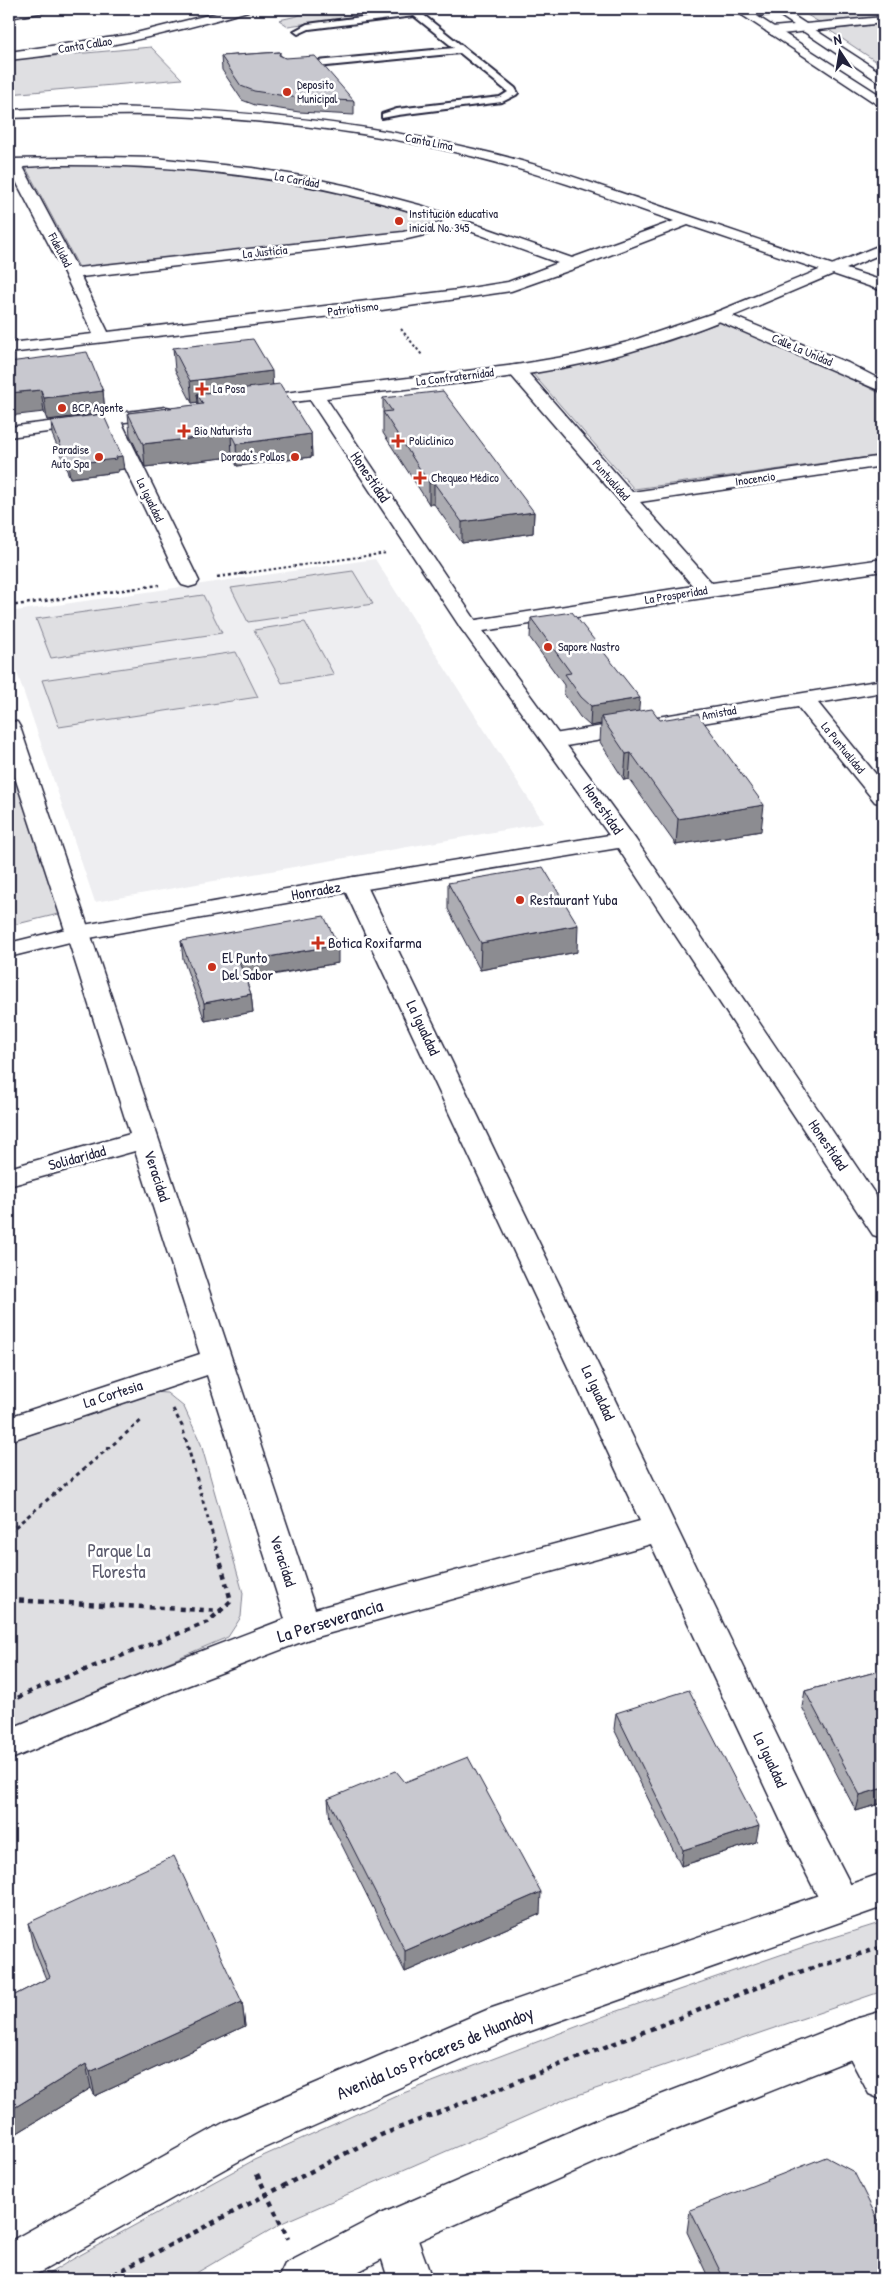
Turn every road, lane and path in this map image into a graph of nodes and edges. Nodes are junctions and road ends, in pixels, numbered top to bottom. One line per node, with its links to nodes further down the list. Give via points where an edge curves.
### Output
1 (45, 9): 7 (main road)
2 (244, 9): 13 (main road, Canta Callao, via 160,32)
3 (802, 9): 4 (main road)
4 (777, 10): 6 (main road); 9 (main road)
5 (414, 11): 10 (lane); 12 (lane)
6 (743, 11): 11 (main road)
7 (9, 15)
8 (883, 20): 9 (main road)
9 (805, 28): 11 (main road); 15 (main road)
10 (298, 31)
11 (772, 31): 16 (main road)
12 (463, 50): 14 (lane); 18 (lane, via 513,93 502,99)
13 (9, 56)
14 (285, 67)
15 (883, 79)
16 (883, 102)
17 (9, 114): 20 (main road, Canta Lima, via 182,113 356,129 494,157)
18 (385, 116)
19 (11, 163): 21 (main road, La Caridad, via 109,161 234,170 343,189); 25 (main road, Fidelidad)
20 (686, 221): 23 (main road, Patriotismo); 24 (main road, Canta Lima)
21 (457, 222): 23 (main road, La Caridad); 25 (main road, La Justicia, via 403,236)
22 (883, 248): 24 (main road, La Confraternidad)
23 (574, 264): 27 (main road, Patriotismo, via 511,286)
24 (831, 269): 26 (main road, Canta Lima); 28 (main road, La Confraternidad)
25 (72, 273): 29 (main road, Fidelidad)
26 (883, 286)
27 (382, 305): 29 (main road, Patriotismo); 32 (path)
28 (720, 316): 31 (main road, La Confraternidad, via 633,346); 33 (main road, Calle La Unidad)
29 (103, 338): 30 (main road, Patriotismo)
30 (9, 348)
31 (516, 370): 32 (main road, La Confraternidad); 40 (main road, Puntualidad)
32 (440, 379): 34 (main road, La Confraternidad)
33 (883, 387)
34 (315, 395): 35 (main road, La Confraternidad); 44 (main road, Honestidad)
35 (238, 404)
36 (179, 411): 37 (main road)
37 (111, 419): 38 (main road); 42 (main road, La Igualdad)
38 (9, 432)
39 (883, 461): 40 (main road, Inocencio)
40 (627, 498): 43 (main road, Puntualidad)
41 (883, 565): 43 (main road, La Prosperidad)
42 (189, 580)
43 (707, 590): 44 (main road, La Prosperidad)
44 (470, 627): 48 (main road, Honestidad)
45 (883, 686): 46 (main road, Amistad)
46 (803, 699): 48 (main road, Amistad); 49 (main road, La Puntualidad)
47 (9, 727): 52 (main road, Veracidad)
48 (554, 741): 50 (main road, Honestidad)
49 (883, 797)
50 (624, 840): 51 (main road, Honradez); 56 (main road, Honestidad)
51 (354, 884): 52 (main road, Honradez); 61 (main road, La Igualdad)
52 (78, 933): 53 (main road, Honradez); 54 (main road, Veracidad)
53 (9, 950)
54 (145, 1139): 55 (main road, Solidaridad); 57 (main road, Veracidad)
55 (9, 1177)
56 (883, 1228)
57 (217, 1360): 60 (main road, La Cortesia); 65 (main road, Veracidad)
58 (169, 1401): 64 (path, via 182,1426 231,1601)
59 (144, 1419): 62 (path)
60 (9, 1428)
61 (662, 1528): 65 (main road, La Perseverancia); 69 (main road, La Igualdad, via 806,1837)
62 (9, 1532)
63 (9, 1600): 64 (path)
64 (222, 1611): 66 (path, via 208,1622)
65 (304, 1626): 67 (main road, La Perseverancia, via 151,1685)
66 (9, 1702)
67 (9, 1745)
68 (883, 1890): 69 (main road, Avenida Los Próceres de Huandoy)
69 (841, 1903): 73 (main road, Avenida Los Próceres de Huandoy, via 503,2022)
70 (883, 1947): 74 (path, via 786,1976 380,2135)
71 (871, 2034): 72 (main road); 75 (main road, via 618,2131)
72 (883, 2080)
73 (240, 2138): 74 (path); 76 (main road, Avenida Los Próceres de Huandoy)
74 (267, 2195): 77 (path); 78 (path)
75 (394, 2230): 77 (main road); 79 (main road)
76 (9, 2266)
77 (303, 2277)
78 (105, 2279)
79 (410, 2279)

